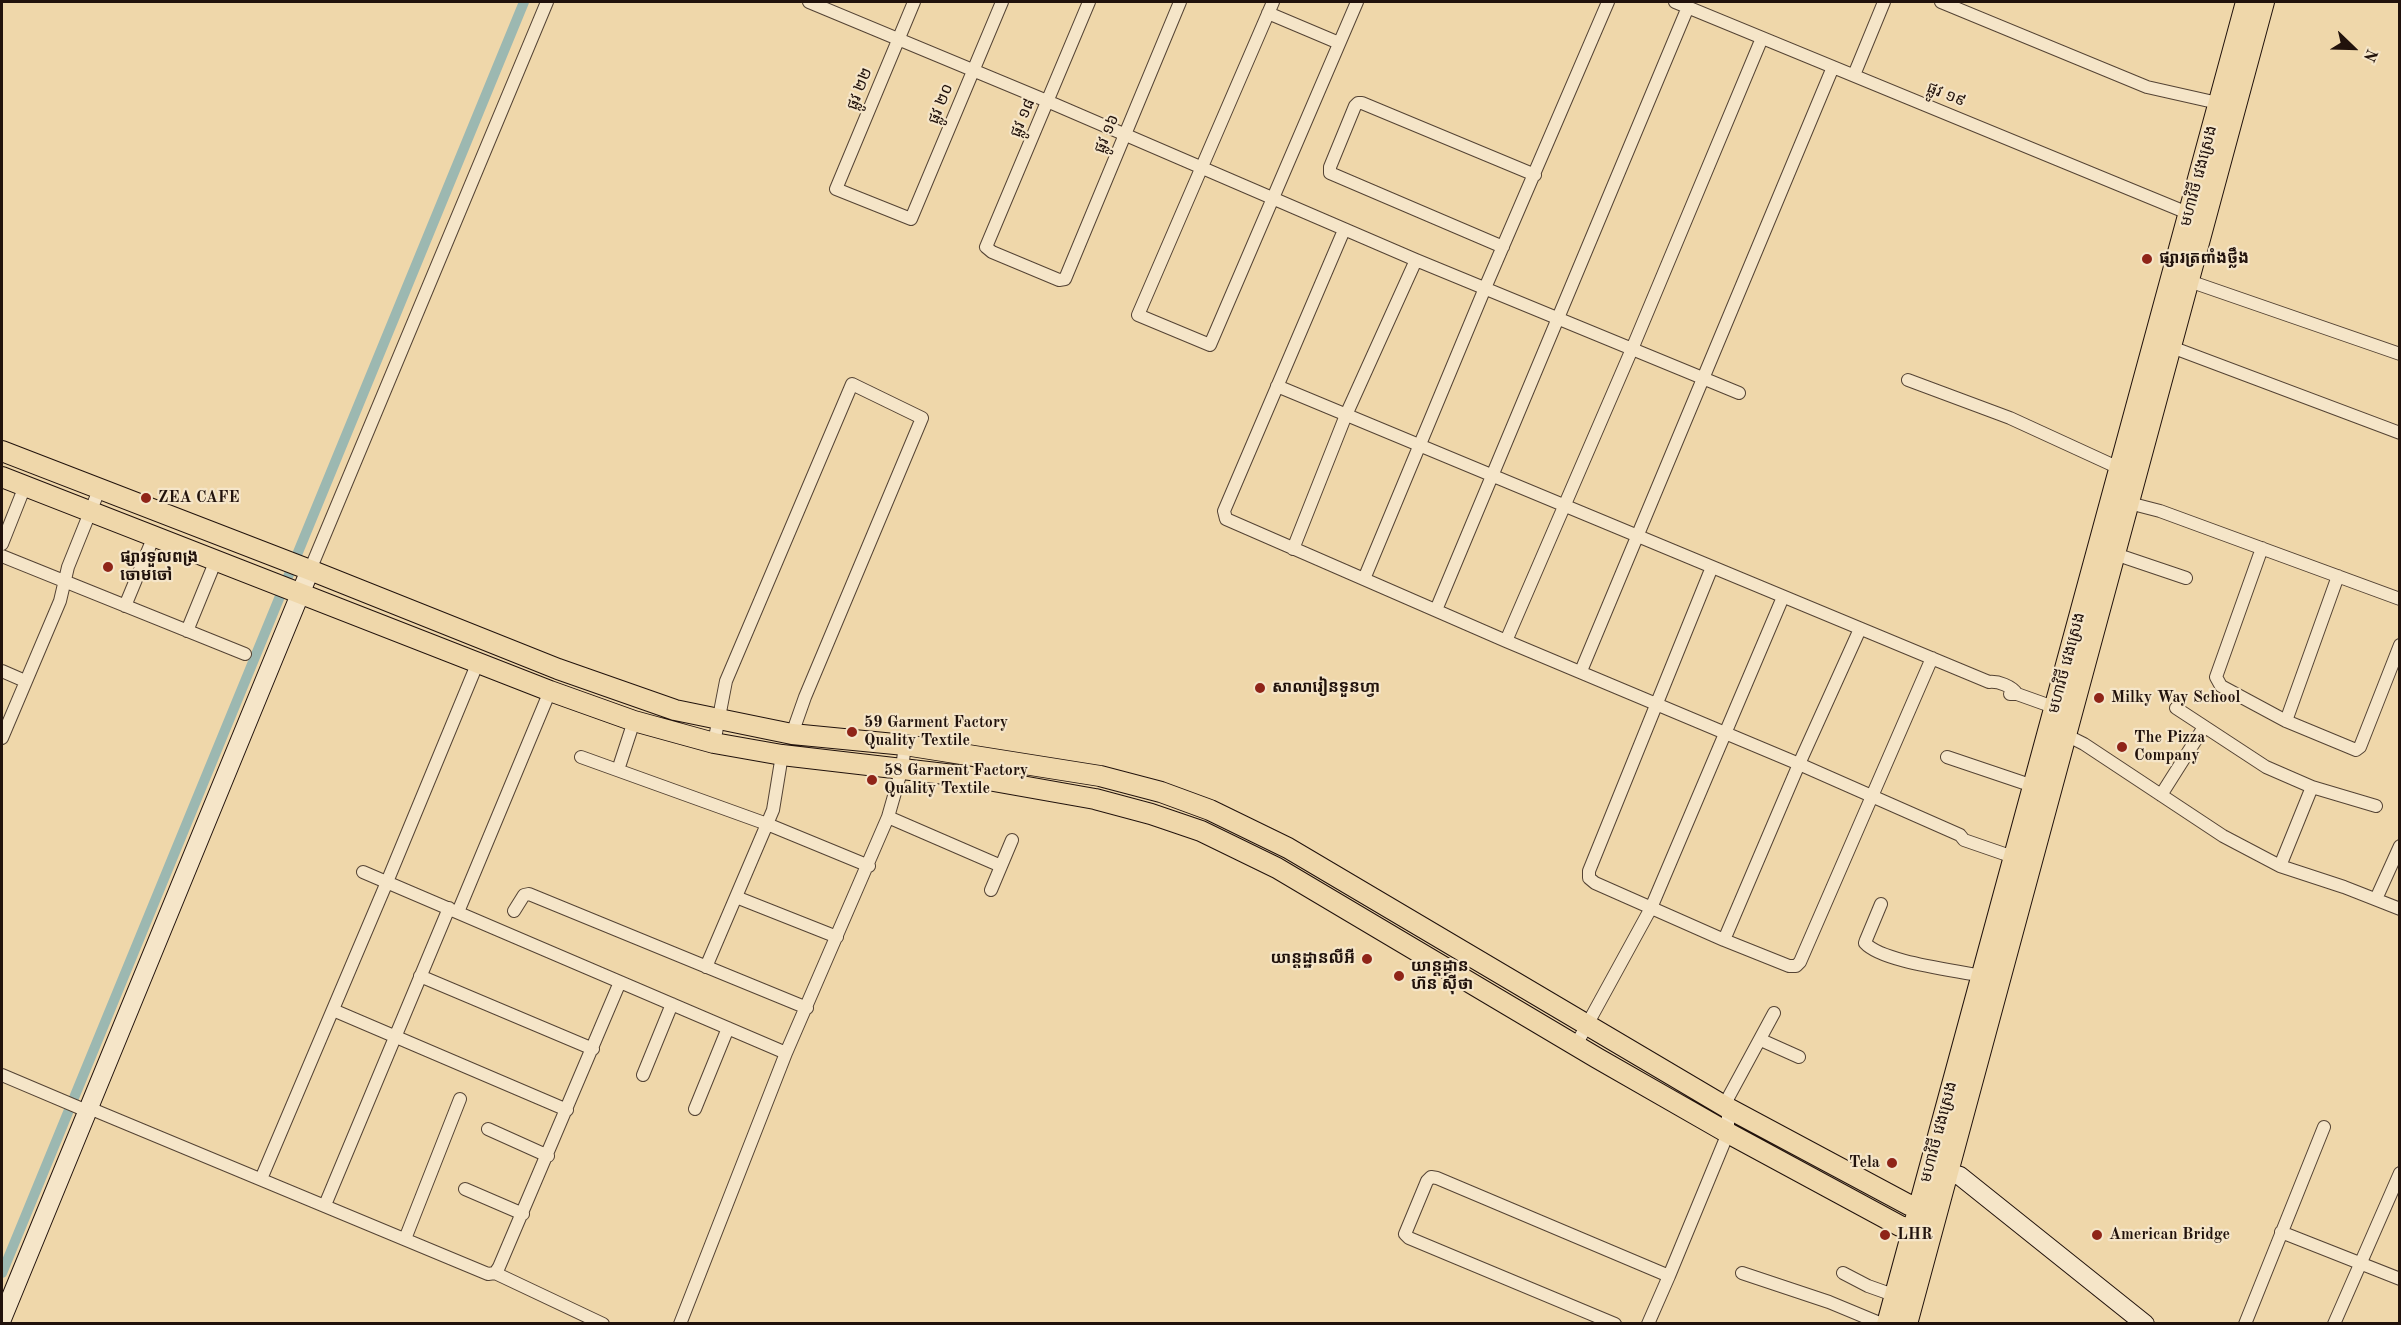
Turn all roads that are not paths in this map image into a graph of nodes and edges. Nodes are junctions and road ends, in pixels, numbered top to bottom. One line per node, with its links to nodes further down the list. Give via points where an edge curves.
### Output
1 (547, 2): 65 (street)
2 (809, 2): 14 (street)
3 (914, 2): 18 (street, ផ្លូវ ២២)
4 (1002, 2): 21 (street, ផ្លូវ ២០)
5 (1089, 2): 23 (street, ផ្លូវ ១៨)
6 (1180, 2): 25 (street, ផ្លូវ ១៦)
7 (1357, 2): 19 (street)
8 (1608, 2): 27 (street)
9 (1675, 2): 16 (street, ផ្លូវ ១៩)
10 (1884, 2): 22 (street)
11 (1941, 2): 24 (street, via 2147,87)
12 (2246, 2): 24 (main road, មហាវិថី វេងស្រេង)
13 (2264, 2): 29 (main road, មហាវិថី វេងស្រេង)
14 (825, 5): 18 (street)
15 (1271, 7): 19 (street); 26 (street)
16 (1688, 7): 17 (street, ផ្លូវ ១៩); 37 (street)
17 (1762, 38): 20 (street, ផ្លូវ ១៩); 39 (street)
18 (898, 39): 21 (street); 30 (street, ផ្លូវ ២២, via 836,189)
19 (1339, 43): 28 (street)
20 (1833, 67): 22 (street, ផ្លូវ ១៩); 41 (street)
21 (973, 71): 23 (street); 30 (street, ផ្លូវ ២០)
22 (1854, 75): 29 (street, ផ្លូវ ១៩)
23 (1047, 101): 25 (street); 34 (street, ផ្លូវ ១៨, via 986,247 1059,280)
24 (2218, 103): 29 (main road, មហាវិថី វេងស្រេង)
25 (1125, 134): 26 (street); 34 (street, ផ្លូវ ១៦)
26 (1201, 168): 28 (street); 28 (street, via 1138,315 1210,345)
27 (1535, 175): 32 (street); 32 (street, via 1362,103 1355,106 1330,173)
28 (1272, 198): 31 (street)
29 (2197, 217): 35 (main road, មហាវិថី វេងស្រេង); 38 (main road, មហាវិថី វេងស្រេង)
30 (911, 219)
31 (1344, 230): 33 (street); 43 (street)
32 (1503, 247): 36 (street)
33 (1416, 260): 36 (street); 45 (street)
34 (1065, 279)
35 (2189, 281): 38 (main road, មហាវិថី វេងស្រេង); 40 (street)
36 (1485, 288): 37 (street); 47 (street)
37 (1559, 318): 39 (street); 50 (street)
38 (2162, 344): 46 (street); 49 (main road, មហាវិថី វេងស្រេង); 54 (main road, មហាវិថី វេងស្រេង)
39 (1632, 349): 41 (street); 55 (street)
40 (2400, 354)
41 (1703, 378): 44 (street); 58 (street)
42 (1908, 380): 49 (street, via 2010,418)
43 (1277, 386): 45 (street); 61 (street, via 1224,516)
44 (1739, 393)
45 (1346, 415): 47 (street); 61 (street)
46 (2400, 433)
47 (1420, 445): 50 (street); 69 (street)
48 (2, 452): 53 (main road)
49 (2119, 468): 89 (main road, មហាវិថី វេងស្រេង)
50 (1491, 475): 55 (street); 75 (street)
51 (2, 477): 52 (main road)
52 (25, 486): 56 (main road); 59 (street)
53 (99, 490): 56 (street); 65 (main road)
54 (2129, 503): 60 (street); 62 (main road, មហាវិថី វេងស្រេង)
55 (1563, 505): 58 (street); 78 (street)
56 (92, 512): 57 (main road); 70 (street)
57 (154, 536): 64 (main road); 74 (street)
58 (1637, 536): 66 (street); 84 (street)
59 (2, 544)
60 (2262, 548): 67 (street); 92 (street, via 2216,677 2221,686)
61 (1293, 549): 69 (street)
62 (2115, 554): 68 (street); 89 (main road, មហាវិថី វេងស្រេង)
63 (2, 556): 70 (street)
64 (216, 560): 71 (main road); 77 (street)
65 (298, 566): 71 (street); 90 (main road, via 628,695)
66 (1712, 567): 72 (street); 87 (street)
67 (2338, 576): 73 (street); 92 (street)
68 (2186, 578)
69 (1364, 579): 75 (street)
70 (64, 581): 74 (street); 85 (street, via 60,600)
71 (290, 588): 82 (main road); 155 (street)
72 (1783, 597): 76 (street); 96 (street)
73 (2400, 599)
74 (125, 606): 77 (street)
75 (1436, 610): 78 (street)
76 (1860, 628): 81 (street); 103 (street)
77 (187, 630): 80 (street)
78 (1506, 641): 84 (street)
79 (2400, 645): 92 (street, via 2356,750)
80 (245, 654)
81 (1932, 658): 89 (street); 110 (street)
82 (478, 662): 86 (main road); 124 (street)
83 (2, 671): 85 (street)
84 (1581, 671): 87 (street)
85 (26, 681): 97 (street)
86 (550, 691): 91 (main road); 131 (street)
87 (1656, 705): 96 (street); 129 (street, via 1589,871 1589,878 1595,883)
88 (2176, 708): 93 (street)
89 (2063, 711): 94 (main road, មហាវិថី វេងស្រេង)
90 (719, 720): 95 (main road); 95 (street, via 726,681 852,384 922,418); 98 (street)
91 (634, 721): 98 (main road); 105 (street)
92 (2286, 721)
93 (2204, 727): 106 (street, via 2266,767); 109 (street)
94 (2057, 732): 107 (main road, មហាវិថី វេងស្រេង); 109 (street, via 2084,744); 119 (main road, មហាវិថី វេងស្រេង)
95 (792, 734): 99 (main road)
96 (1726, 734): 103 (street); 129 (street)
97 (2, 738)
98 (714, 743): 100 (main road)
99 (904, 745): 104 (street); 108 (main road, via 1100,776)
100 (782, 756): 104 (main road); 114 (street)
101 (582, 757): 105 (street)
102 (1947, 757): 107 (street)
103 (1799, 764): 110 (street); 134 (street)
104 (902, 768): 112 (main road, via 1095,798); 113 (street)
105 (618, 770): 114 (street)
106 (2312, 787): 111 (street); 122 (street)
107 (2033, 788): 119 (main road, មហាវិថី វេងស្រេង)
108 (1161, 792): 112 (main road); 115 (main road)
109 (2161, 795): 122 (street, via 2223,836)
110 (1871, 797): 119 (street); 134 (street, via 1796,966)
111 (2376, 807)
112 (1151, 813): 118 (main road)
113 (888, 817): 120 (street); 121 (street)
114 (767, 824): 120 (street); 126 (street)
115 (1261, 834): 118 (main road); 143 (main road)
116 (1012, 840): 121 (street)
117 (2400, 846): 127 (street)
118 (1250, 855): 147 (main road)
119 (2024, 856): 137 (main road, មហាវិថី វេងស្រេង); 162 (main road, មហាវិថី វេងស្រេង)
120 (869, 866): 133 (street)
121 (1001, 866): 125 (street)
122 (2280, 866): 127 (street)
123 (363, 872): 124 (street)
124 (387, 882): 131 (street); 141 (street)
125 (990, 890)
126 (736, 897): 133 (street); 135 (street)
127 (2376, 899): 130 (street)
128 (1881, 904): 137 (street, via 1865,943 1868,946 1887,957)
129 (1651, 908): 134 (street); 143 (street)
130 (2400, 909)
131 (454, 910): 136 (street); 138 (street)
132 (514, 911): 135 (street, via 524,895 530,894)
133 (837, 937): 140 (street)
134 (1724, 940)
135 (706, 967): 140 (street)
136 (420, 976): 145 (street); 148 (street)
137 (1982, 976): 162 (main road, មហាវិថី វេងស្រេង)
138 (620, 982): 139 (street); 148 (street)
139 (672, 1004): 144 (street); 152 (street)
140 (807, 1008): 149 (street)
141 (333, 1010): 145 (street); 164 (street)
142 (1774, 1013): 146 (street)
143 (1588, 1026): 147 (street); 154 (main road)
144 (728, 1028): 149 (street); 156 (street)
145 (395, 1037): 157 (street); 166 (street)
146 (1761, 1040): 150 (street); 154 (street)
147 (1576, 1045): 160 (main road)
148 (593, 1049): 157 (street)
149 (786, 1053): 181 (street)
150 (1799, 1057)
151 (2, 1075): 155 (street)
152 (643, 1075)
153 (460, 1099): 171 (street)
154 (1726, 1107): 160 (street); 167 (main road, via 1909,1204)
155 (81, 1108): 164 (street); 179 (street)
156 (695, 1109)
157 (567, 1110): 161 (street)
158 (2324, 1127): 170 (street)
159 (488, 1129): 161 (street)
160 (1728, 1133): 169 (main road, via 1866,1209); 176 (street)
161 (548, 1156): 168 (street)
162 (1939, 1170): 167 (main road, មហាវិថី វេងស្រេង); 187 (street, via 1960,1176)
163 (2400, 1173): 172 (street)
164 (261, 1179): 166 (street)
165 (465, 1189): 168 (street)
166 (325, 1205): 171 (street)
167 (1928, 1210): 169 (main road, មហាវិថី វេងស្រេង)
168 (522, 1214): 173 (street)
169 (1922, 1232): 178 (main road, មហាវិថី វេងស្រេង)
170 (2281, 1232): 172 (street); 188 (street)
171 (405, 1239): 173 (street, via 488,1274)
172 (2361, 1264): 177 (street); 189 (street)
173 (495, 1273): 180 (street)
174 (1742, 1273): 184 (street)
175 (1843, 1273): 178 (street)
176 (1669, 1276): 182 (street, via 1437,1178 1427,1181 1405,1234 1409,1238); 183 (street)
177 (2400, 1279)
178 (1904, 1298): 185 (main road, មហាវិថី វេងស្រេង); 186 (main road, មហាវិថី វេងស្រេង)
179 (2, 1319)
180 (603, 1323)
181 (680, 1323)
182 (1615, 1323)
183 (1647, 1323)
184 (1882, 1323)
185 (1887, 1323)
186 (1906, 1323)
187 (2145, 1323)
188 (2245, 1323)
189 (2334, 1323)

